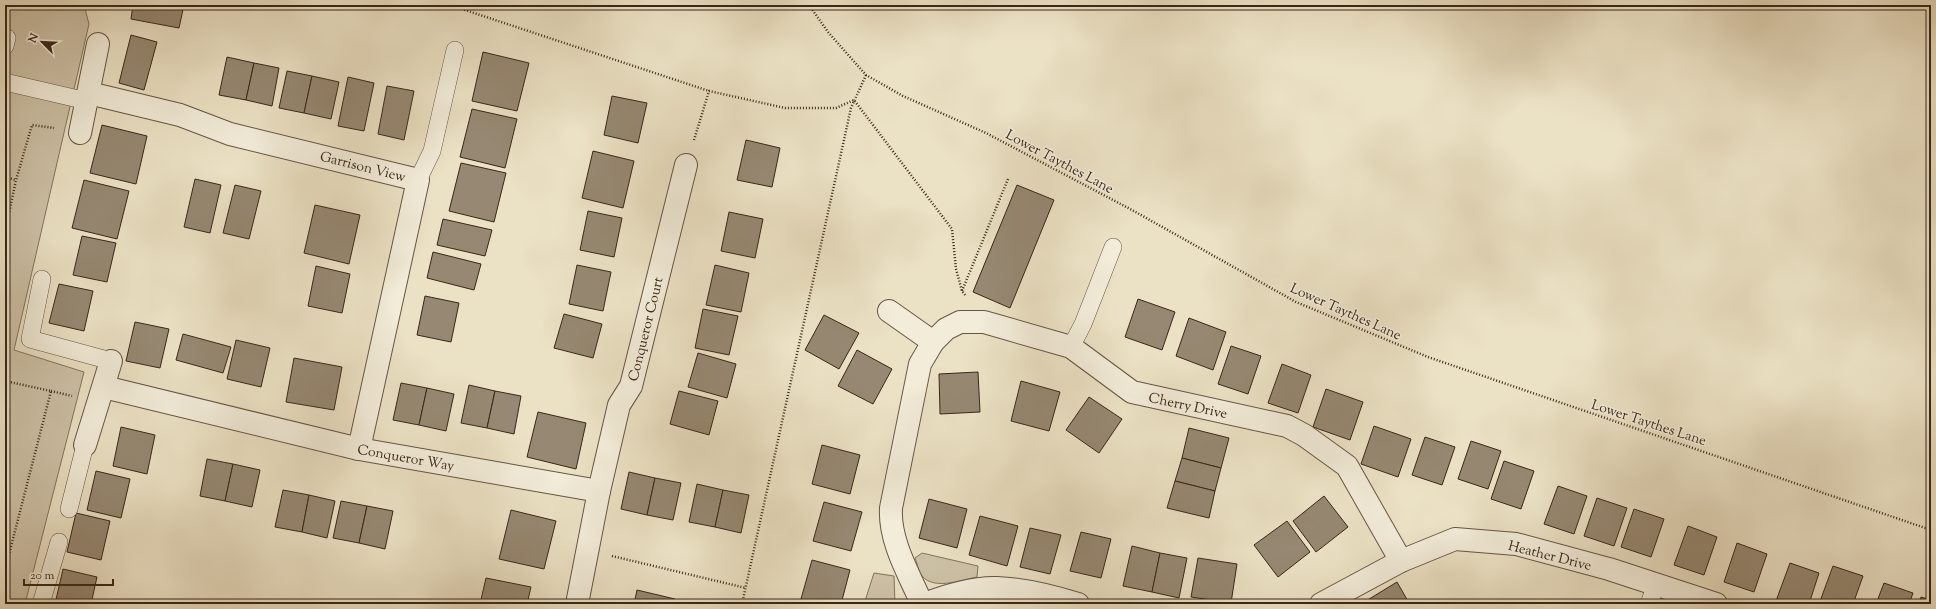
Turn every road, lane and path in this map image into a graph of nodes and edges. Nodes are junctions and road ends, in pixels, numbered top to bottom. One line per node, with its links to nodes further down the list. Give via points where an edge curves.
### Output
1 (450, 5): 7 (path)
2 (809, 5): 5 (path, Lower Taythes Lane, via 828,32)
3 (98, 44): 8 (street)
4 (455, 50): 14 (lane, via 432,151)
5 (866, 75): 9 (path); 31 (path, Lower Taythes Lane, via 903,96 986,133 1132,210 1296,302 1428,357)
6 (5, 82): 8 (lane)
7 (709, 91): 9 (path, via 785,108 836,108); 11 (path)
8 (88, 97): 10 (street); 14 (street, Garrison View, via 180,115 230,134)
9 (854, 100): 19 (path, via 952,229 956,269); 36 (path)
10 (80, 133): 13 (path, via 32,125)
11 (686, 165): 29 (street, Conqueror Court, via 631,386 619,405)
12 (5, 177): 13 (path)
13 (16, 180): 16 (path)
14 (418, 180): 28 (street, Garrison View)
15 (1008, 180): 19 (path)
16 (5, 232)
17 (1113, 247): 23 (lane, via 1083,324)
18 (42, 280): 24 (lane, via 30,339)
19 (962, 291): 21 (path, via 969,299)
20 (889, 311): 22 (street)
21 (974, 322): 22 (street, Cherry Drive, via 960,322 946,329); 23 (street, Cherry Drive, via 984,322)
22 (933, 342): 43 (street, Cherry Drive, via 920,364 890,524)
23 (1071, 347): 34 (street, Cherry Drive, via 1132,392 1287,426 1304,435 1347,466)
24 (110, 361): 26 (street)
25 (5, 381): 35 (path, via 51,391)
26 (104, 386): 27 (street); 28 (street, Conqueror Way)
27 (85, 445): 30 (lane)
28 (359, 450): 29 (street, Conqueror Way)
29 (599, 491): 33 (street)
30 (69, 508)
31 (1931, 530)
32 (59, 542): 40 (lane)
33 (587, 550): 36 (path); 41 (street)
34 (1401, 561): 37 (street, Heather Drive, via 1455,539 1516,544 1609,569); 39 (street, Heather Drive)
35 (5, 570)
36 (746, 588): 42 (path)
37 (1652, 594): 46 (street, Heather Drive)
38 (1022, 598): 44 (street, via 995,588 956,594); 45 (street, via 1051,596)
39 (1325, 603)
40 (41, 604)
41 (577, 604)
42 (742, 604)
43 (922, 604)
44 (925, 604)
45 (1078, 604)
46 (1716, 604)

